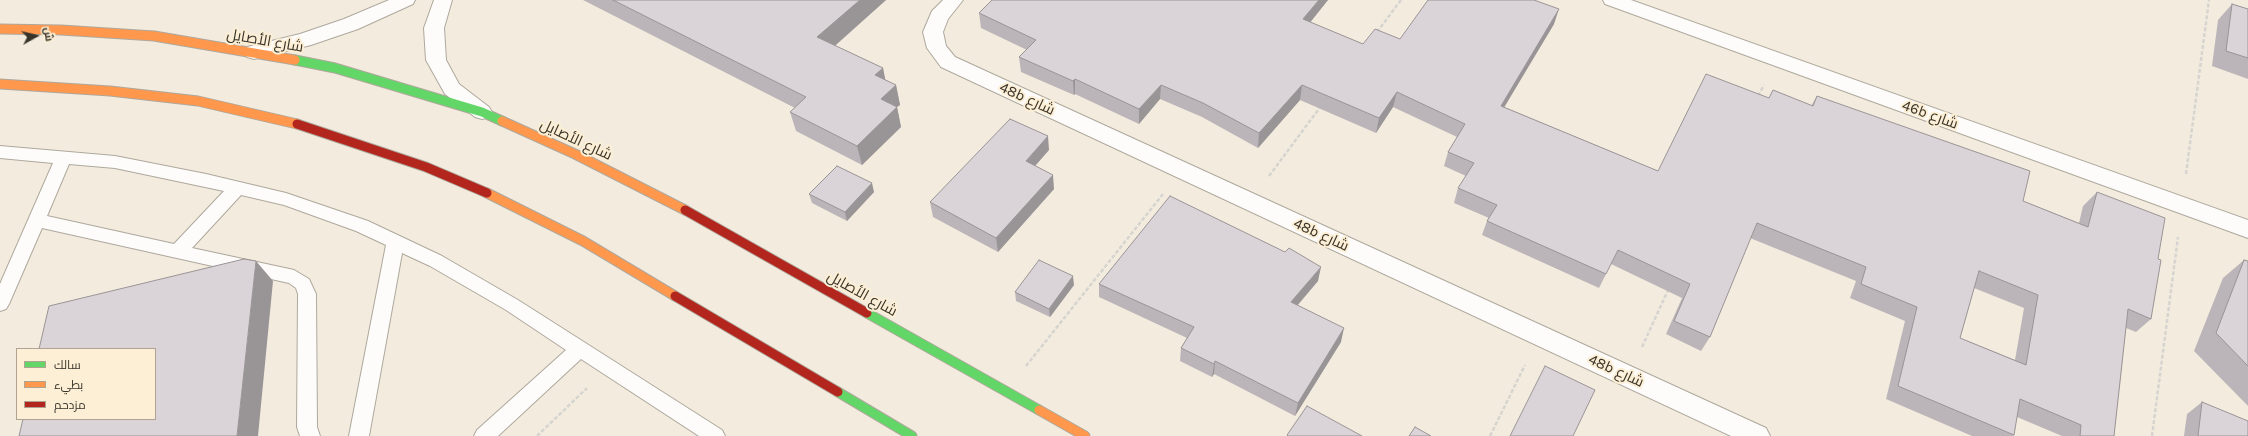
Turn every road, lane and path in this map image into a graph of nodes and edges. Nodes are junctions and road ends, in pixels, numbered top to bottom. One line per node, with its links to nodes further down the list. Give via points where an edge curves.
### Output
1 (406, 0): 8 (street, via 351,24 304,40)
2 (443, 0): 13 (street, via 434,28 436,60 452,89)
3 (1401, 0): 7 (path)
4 (1612, 0): 9 (street, 46b شارع)
5 (952, 2): 16 (street, 48b شارع, via 938,16 933,32 936,48 948,62)
6 (0, 29): 8 (main road, شارع الأصايل, via 154,36)
7 (1372, 38)
8 (254, 52): 13 (main road, شارع الأصايل, via 336,68)
9 (1776, 59): 12 (path); 20 (street, 46b شارع)
10 (0, 84): 35 (main road, via 110,91 198,101 308,126 426,167 502,199 583,241)
11 (1325, 101): 18 (path)
12 (1756, 102)
13 (482, 112): 29 (main road, شارع الأصايل, via 575,154 708,222)
14 (0, 152): 15 (lane)
15 (64, 157): 17 (lane, via 115,162); 19 (lane)
16 (1182, 170): 18 (street, 48b شارع); 29 (path)
17 (238, 187): 21 (lane, via 286,199 362,226); 22 (lane)
18 (1249, 202): 25 (street, 48b شارع)
19 (36, 220): 22 (lane); 24 (lane)
20 (2248, 229)
21 (395, 242): 26 (lane, via 448,268 512,305); 31 (lane)
22 (178, 251): 30 (lane, via 287,275 303,284 307,294 307,427)
23 (1672, 282): 28 (path)
24 (0, 304)
25 (1540, 336): 28 (street, 48b شارع); 37 (path)
26 (580, 349): 27 (lane); 32 (lane)
27 (609, 368): 33 (path); 34 (lane)
28 (1628, 376): 38 (street, 48b شارع)
29 (1006, 391): 36 (main road, شارع الأصايل)
30 (310, 436)
31 (359, 436)
32 (484, 436)
33 (537, 436)
34 (714, 436)
35 (912, 436)
36 (1085, 436)
37 (1490, 436)
38 (1757, 436)

